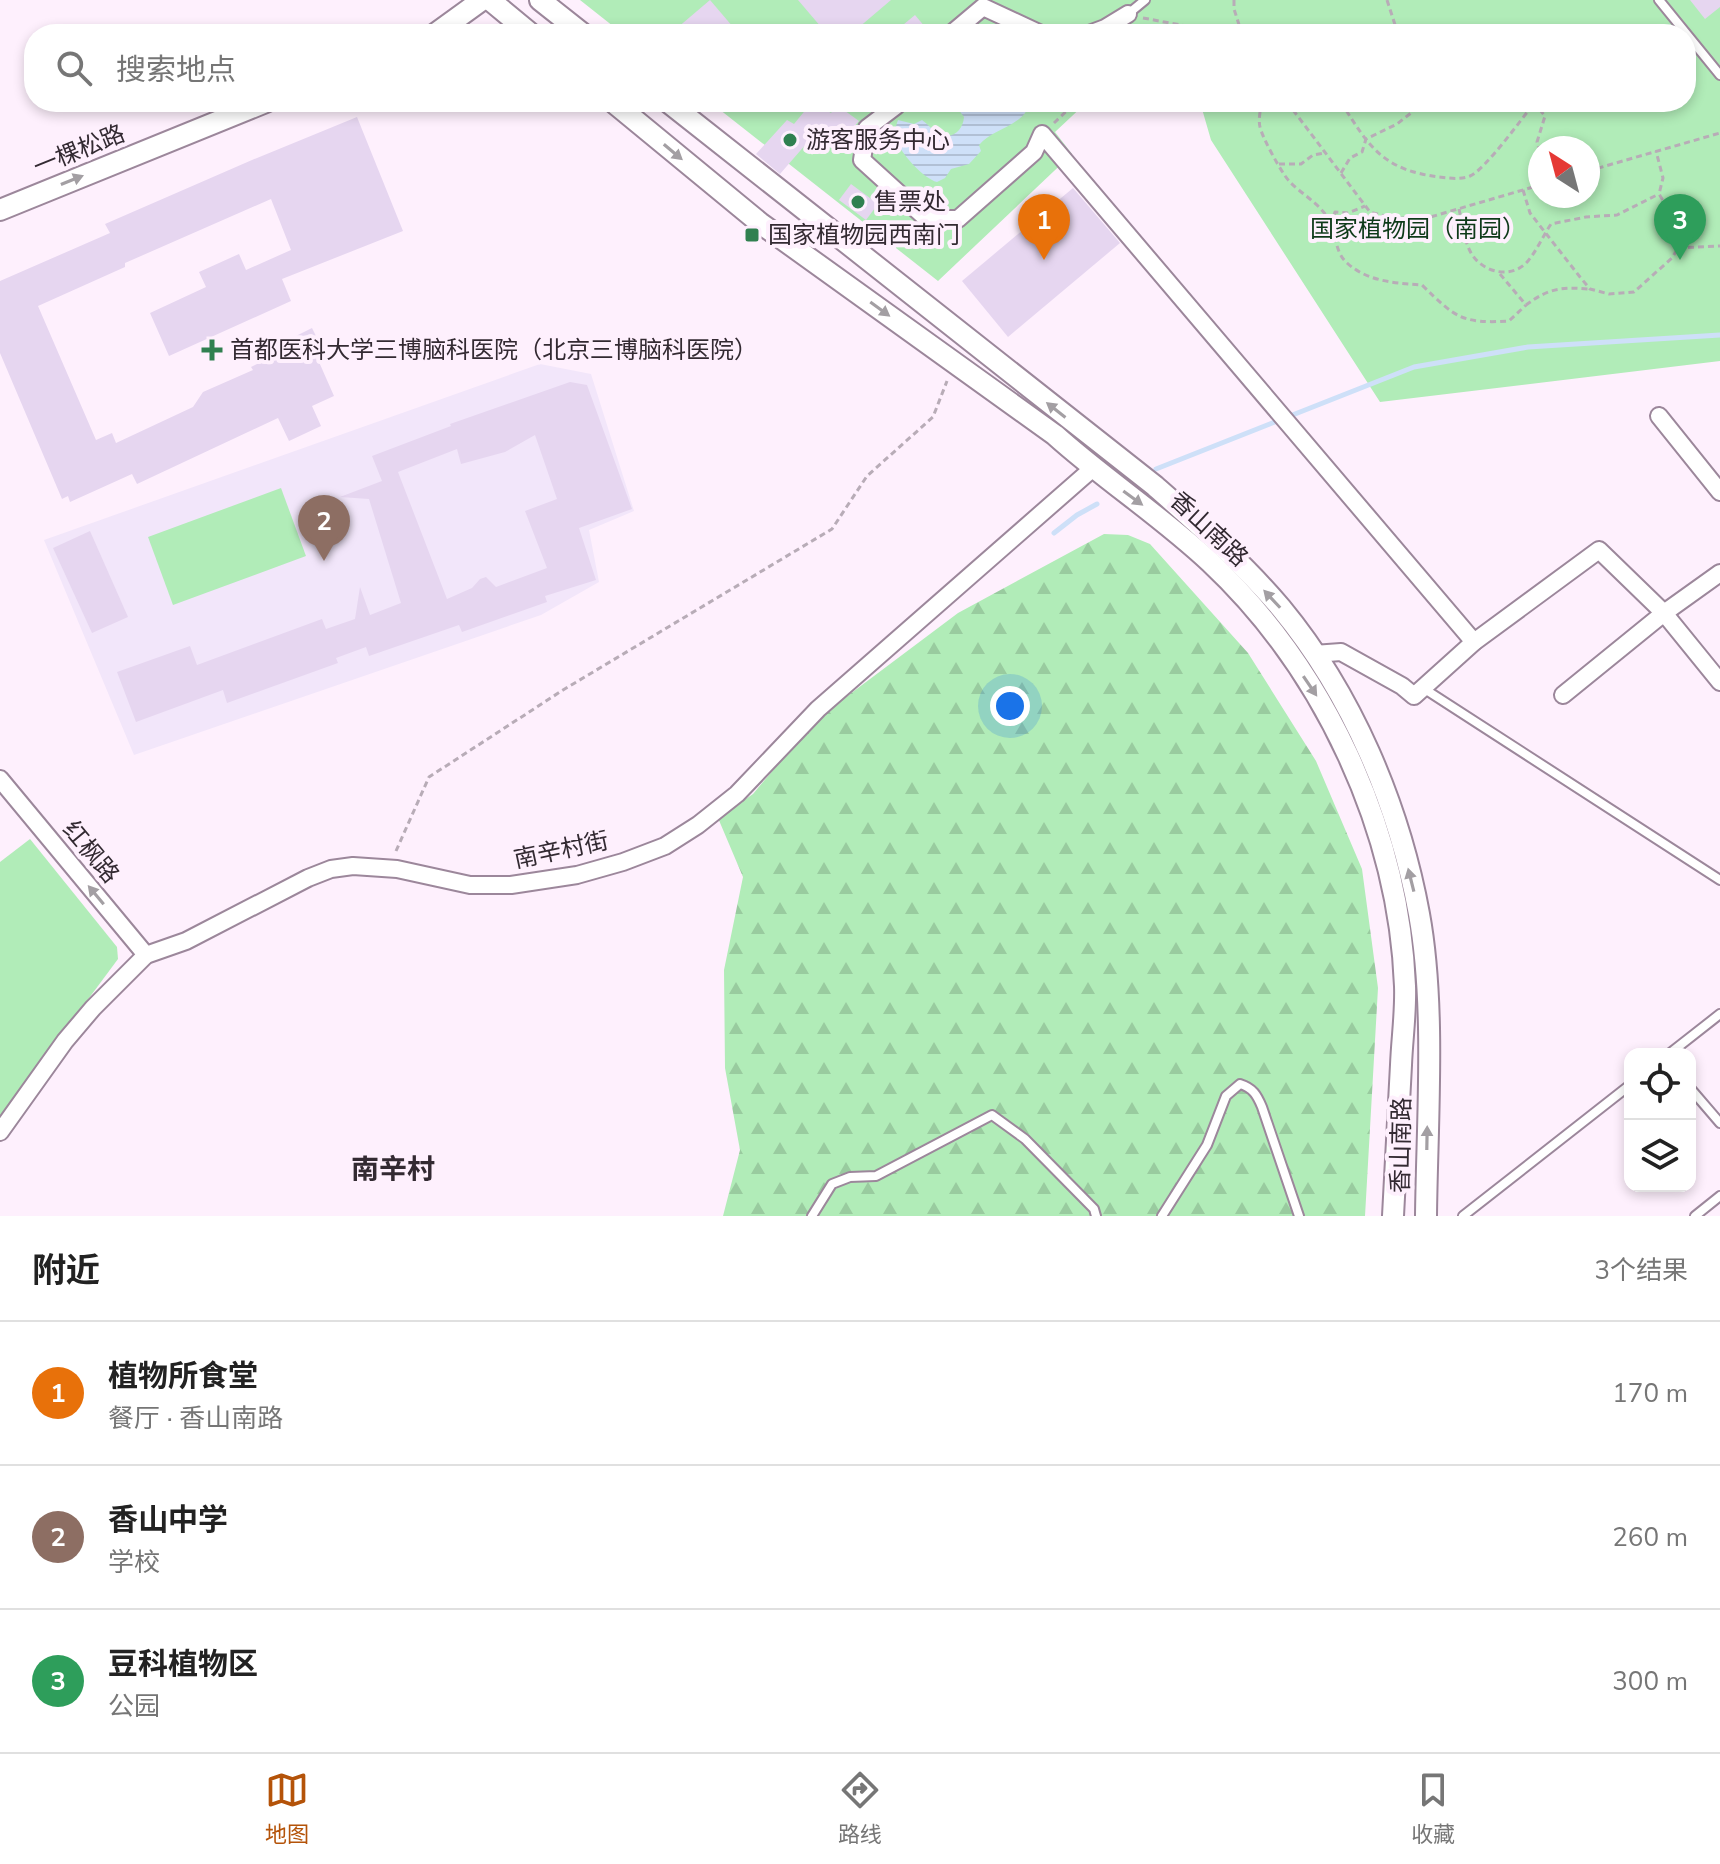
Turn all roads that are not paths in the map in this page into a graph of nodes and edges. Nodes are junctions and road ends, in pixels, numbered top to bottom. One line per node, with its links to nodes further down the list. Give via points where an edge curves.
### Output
1 (482, 0): 7 (street)
2 (490, 0): 8 (street)
3 (540, 0): 9 (street)
4 (1145, 0): 6 (lane)
5 (1659, 0): 13 (lane)
6 (1128, 14): 12 (street)
7 (449, 24)
8 (519, 24)
9 (570, 24)
10 (963, 24): 11 (street, via 983,7)
11 (1020, 24)
12 (1112, 24)
13 (1679, 24)
14 (1696, 45): 15 (lane)
15 (1720, 75)
16 (241, 112): 20 (street, 一棵松路, one-way to 16)
17 (625, 112): 22 (street, 香山南路, one-way to 22, via 760,223 1055,435)
18 (681, 112): 27 (street, 香山南路, one-way to 18, via 1282,609 1225,548 1155,486)
19 (888, 112): 26 (street, via 867,128 862,160 927,219 958,219 1034,152 1042,134)
20 (0, 210)
21 (1659, 416): 23 (street)
22 (1092, 469): 33 (street, 南辛村街, via 818,709 737,794 665,846 577,875 511,885 470,885 389,868 331,869 199,935); 45 (street, 香山南路, one-way to 45, via 1142,503 1211,563 1267,622 1317,695 1352,766 1381,843 1404,974)
23 (1720, 492)
24 (1720, 573): 25 (street)
25 (1664, 613): 26 (street, via 1599,550); 28 (street); 30 (street)
26 (1474, 642): 29 (street)
27 (1314, 654): 29 (street, via 1341,652 1414,696); 46 (street, 香山南路, one-way to 27, via 1427,991 1419,914 1372,757 1335,683)
28 (1720, 682)
29 (1423, 688): 32 (lane)
30 (1563, 695)
31 (0, 779): 33 (street, 红枫路, one-way to 31)
32 (1720, 880)
33 (146, 955): 39 (street, 南辛村街, via 65,1041)
34 (1720, 1014): 35 (lane)
35 (1677, 1048)
36 (1624, 1090): 47 (lane)
37 (1696, 1095): 38 (lane)
38 (1720, 1123)
39 (0, 1132)
40 (1720, 1196): 48 (lane)
41 (812, 1216): 42 (lane, via 832,1184 876,1176 992,1115 1025,1139)
42 (1096, 1216)
43 (1162, 1216): 44 (lane, via 1207,1145 1226,1096 1240,1084 1256,1093)
44 (1299, 1216)
45 (1393, 1216)
46 (1426, 1216)
47 (1463, 1216)
48 (1695, 1216)

